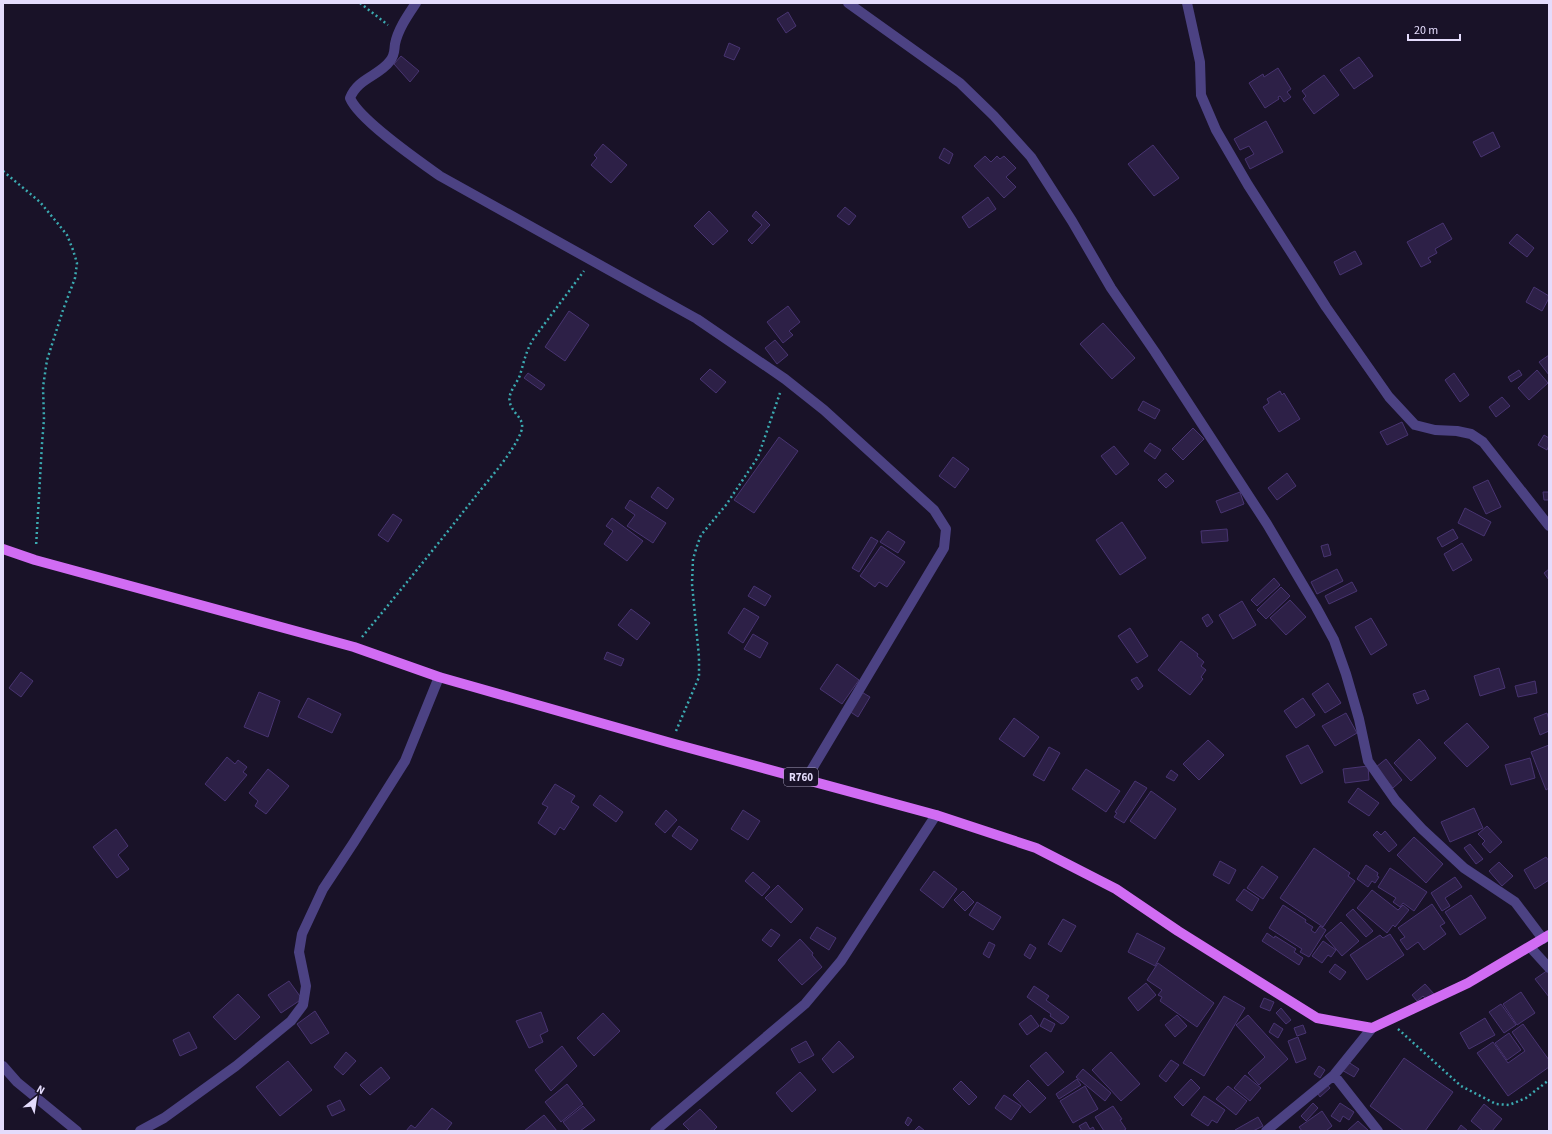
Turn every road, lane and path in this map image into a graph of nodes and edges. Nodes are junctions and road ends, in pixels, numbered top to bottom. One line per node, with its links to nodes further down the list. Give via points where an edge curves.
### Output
1 (360, 3): 5 (path)
2 (416, 3): 5 (street)
3 (848, 3): 17 (street, via 960,83 1031,157 1111,288 1267,524 1316,607 1334,640 1346,674 1368,761 1396,801 1422,829 1464,868 1515,902)
4 (1187, 3): 9 (street, via 1200,62 1201,95 1216,130 1256,199 1326,307 1389,397 1415,425 1471,434 1483,442)
5 (399, 34): 7 (street, via 390,61 353,91 350,98 353,104 380,130 440,176)
6 (3, 171): 11 (path, via 40,202 59,225 67,236 77,263 75,278 47,360 43,387 44,419)
7 (591, 261): 8 (street, via 697,320); 12 (path, via 527,350 520,377 510,397 510,404 522,423 521,432 507,456)
8 (785, 379): 14 (path, via 758,457 726,505 701,535 697,546 693,559 692,584 700,657 699,677); 15 (street, via 824,410 934,510 946,529 944,548)
9 (1549, 526)
10 (3, 549): 11 (main road, R760)
11 (35, 560): 12 (main road, R760)
12 (354, 646): 13 (main road, R760)
13 (439, 677): 14 (main road, R760); 26 (street, via 404,761 323,889 302,934 299,952 306,986 304,1004 292,1021 236,1066 164,1118)
14 (671, 743): 15 (main road, R760)
15 (806, 779): 16 (main road, R760)
16 (936, 815): 21 (main road, R760, via 1036,848 1116,889 1317,1018); 27 (street, via 841,962 805,1004)
17 (1546, 937): 18 (main road)
18 (1530, 947): 19 (street); 20 (main road, via 1468,983)
19 (1549, 968)
20 (1389, 1021): 21 (main road); 24 (path, via 1461,1086 1496,1104 1509,1105 1526,1098)
21 (1372, 1028): 23 (street)
22 (3, 1066): 25 (street, via 17,1082)
23 (1334, 1074): 28 (street); 29 (street)
24 (1549, 1080)
25 (77, 1131)
26 (140, 1131)
27 (655, 1131)
28 (1266, 1131)
29 (1378, 1131)

